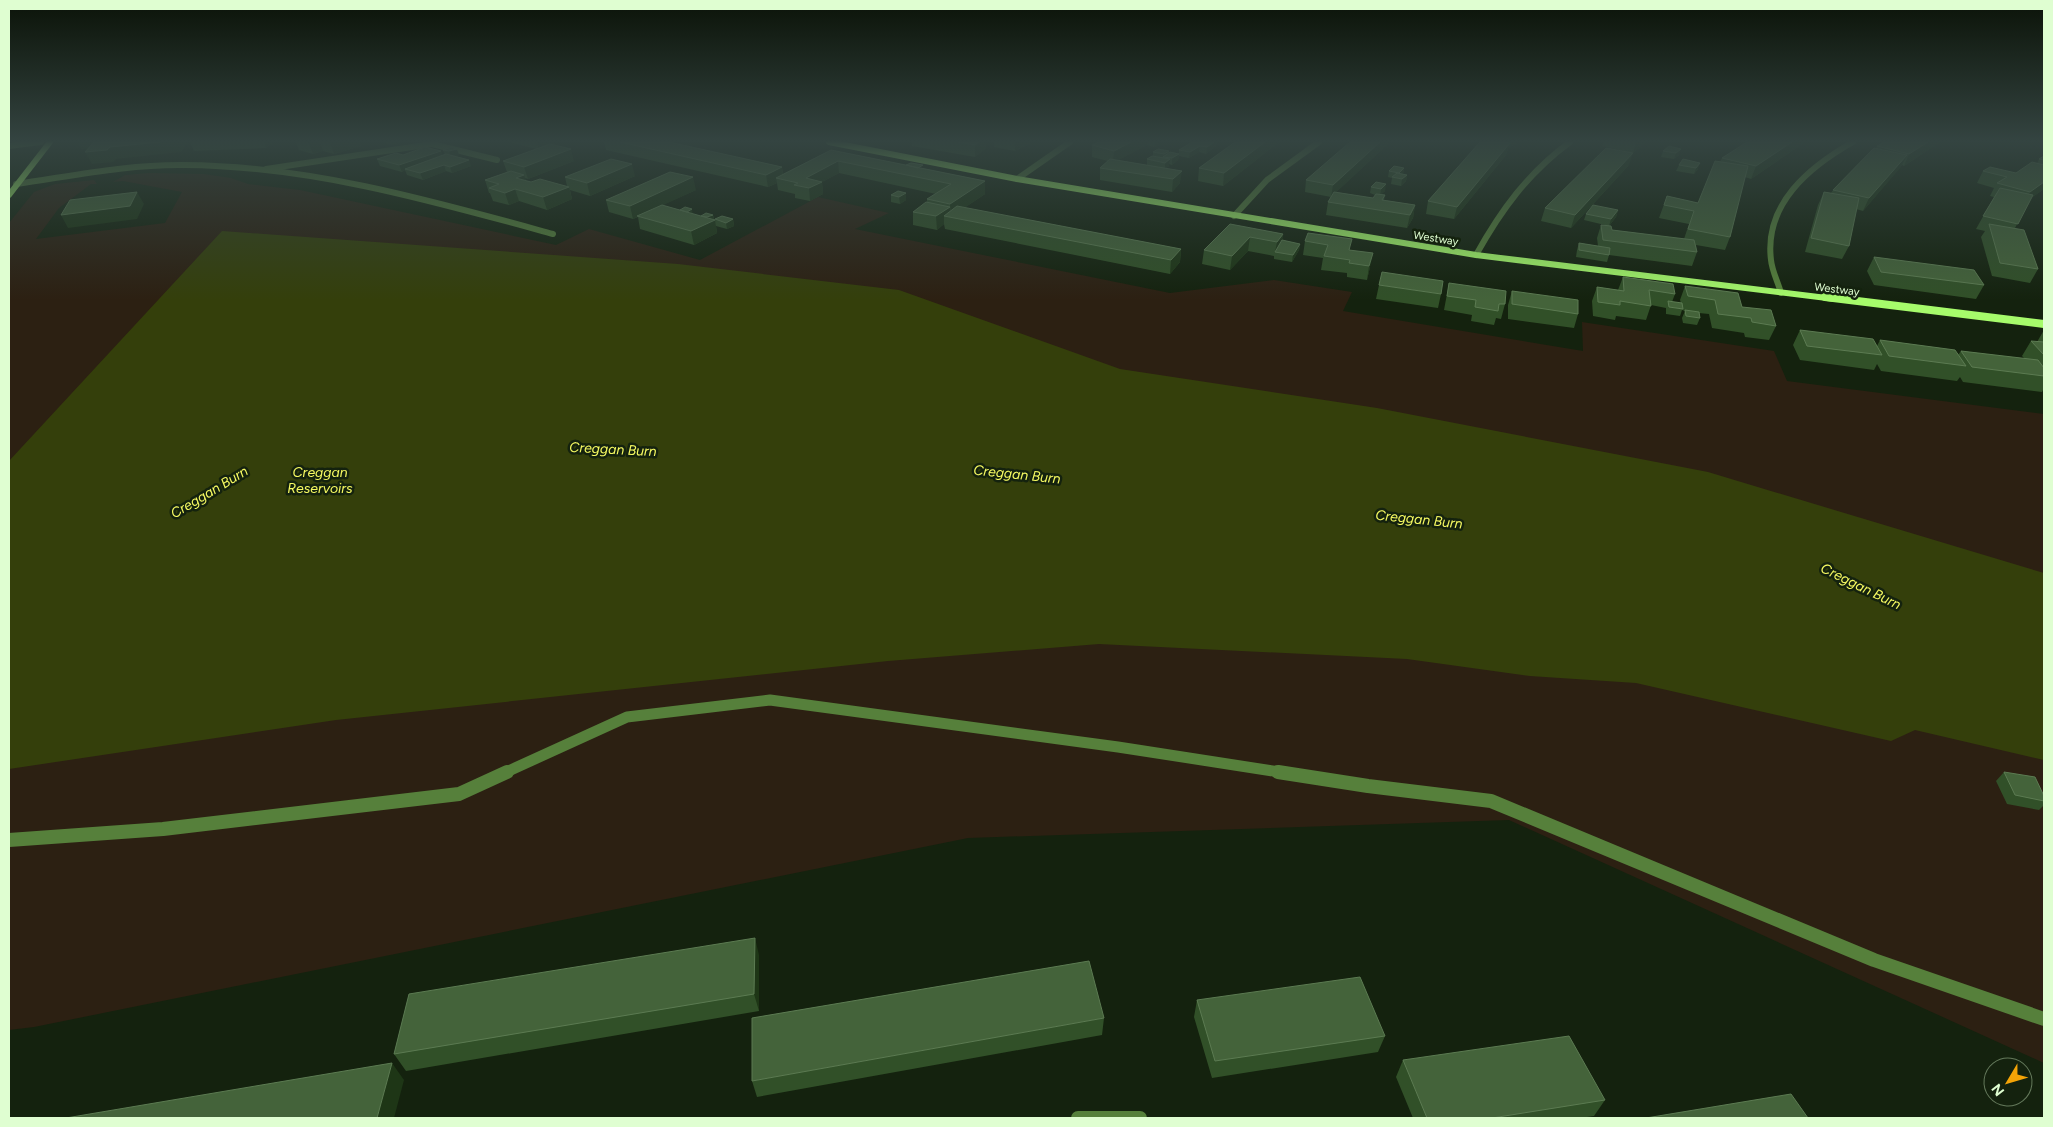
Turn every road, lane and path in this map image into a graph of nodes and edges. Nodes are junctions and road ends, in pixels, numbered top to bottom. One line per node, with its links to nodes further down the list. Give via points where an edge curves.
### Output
1 (408, 195): 7 (street)
2 (1108, 195): 6 (street, Westway)
3 (1254, 195): 6 (street)
4 (1512, 195): 8 (street)
5 (1790, 195): 9 (street, via 1780,206 1772,230 1771,259)
6 (1234, 216): 8 (street, Westway)
7 (553, 234)
8 (1476, 255): 9 (street, Westway)
9 (1781, 293): 10 (street, Westway)
10 (2044, 324)
11 (9, 840): 12 (street, via 163,828 459,794 627,717 770,700 1491,801 1874,960)
12 (2044, 1019)
13 (1078, 1118): 14 (street)
14 (1140, 1118)

